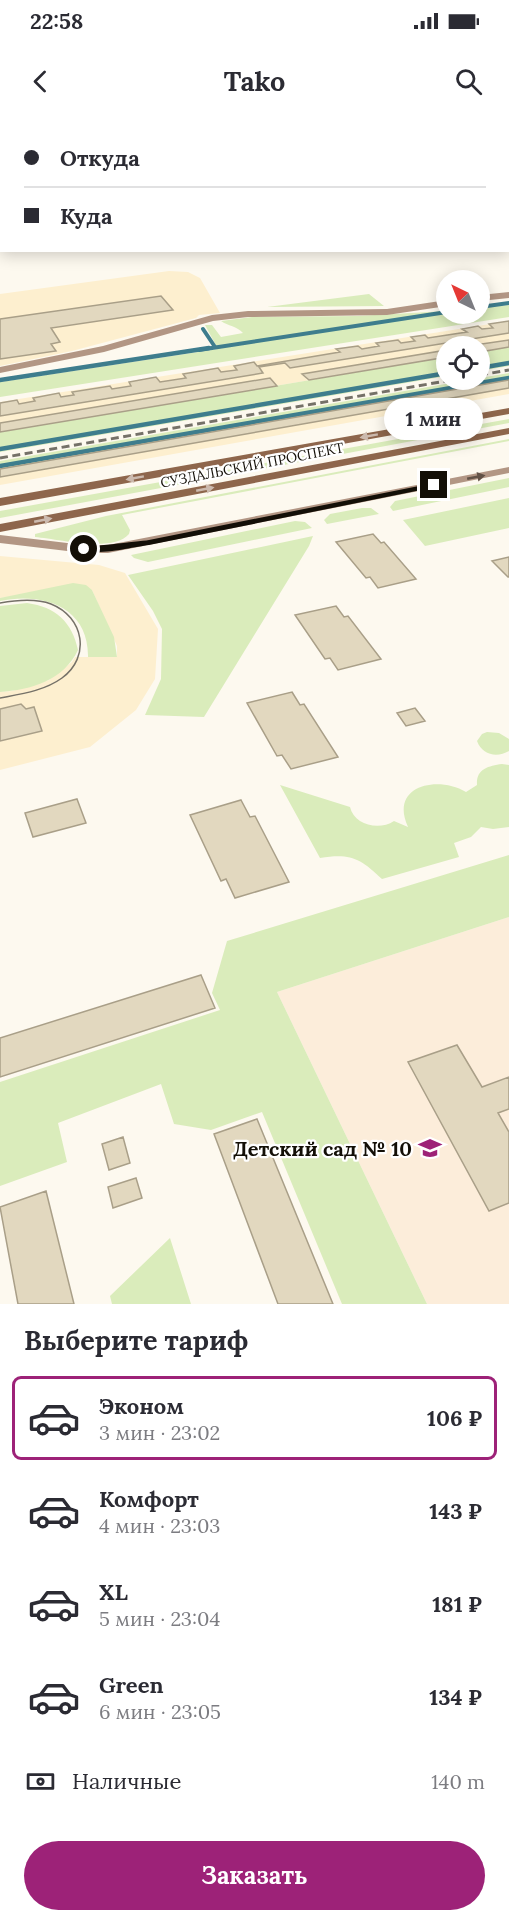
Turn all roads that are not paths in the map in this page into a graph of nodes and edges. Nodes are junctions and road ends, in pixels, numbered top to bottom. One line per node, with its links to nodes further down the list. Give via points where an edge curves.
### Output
1 (509, 295): 2 (street)
2 (490, 297)
3 (436, 305): 4 (street, via 387,312 212,318 104,349)
4 (0, 370)
5 (509, 411): 8 (main road, СУЗДАЛЬСКИЙ ПРОСПЕКТ, one-way to 8)
6 (509, 430): 9 (main road, СУЗДАЛЬСКИЙ ПРОСПЕКТ, one-way to 6)
7 (509, 470): 10 (street, one-way to 7, via 108,549)
8 (0, 502)
9 (0, 528)
10 (0, 539)

